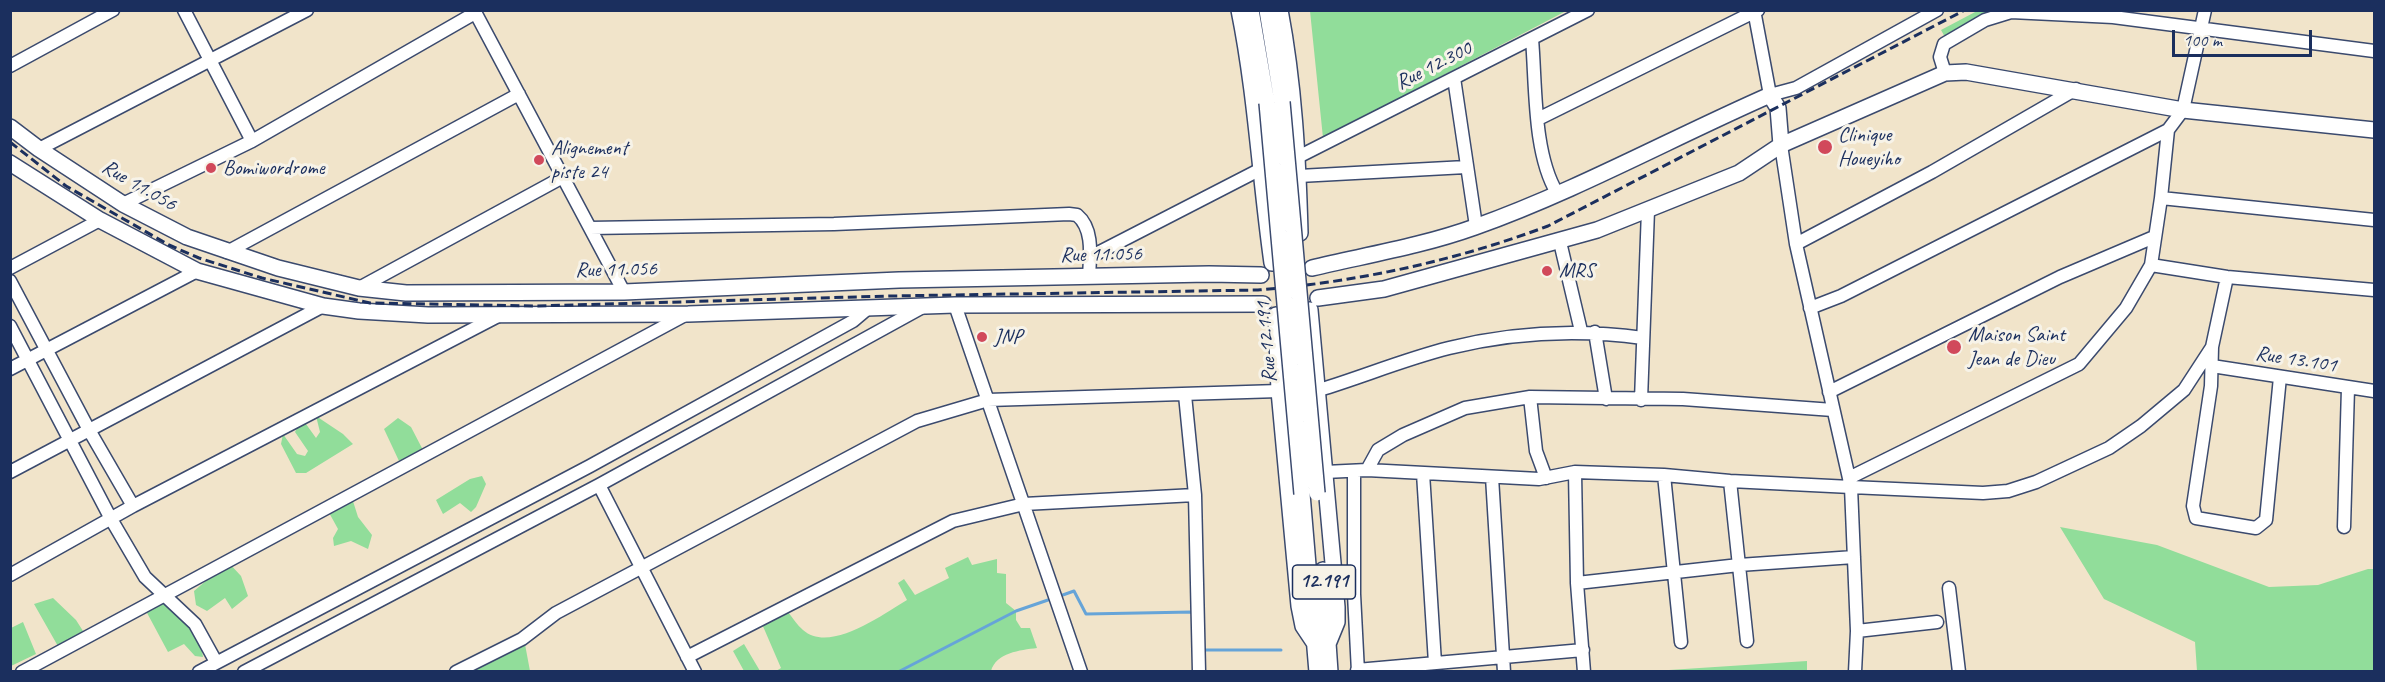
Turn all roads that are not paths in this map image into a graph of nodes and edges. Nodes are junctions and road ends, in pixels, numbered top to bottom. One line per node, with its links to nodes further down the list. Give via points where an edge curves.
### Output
1 (113, 10): 17 (street)
2 (184, 10): 16 (street)
3 (307, 10): 16 (street)
4 (1239, 10): 35 (main road, via 1253,87)
5 (1251, 10): 23 (main road, Rue 12.191)
6 (1268, 10): 23 (main road, Rue 12.191)
7 (1280, 10): 32 (main road)
8 (1588, 10): 14 (street, Rue 12.300)
9 (1937, 10): 22 (street, via 1796,88)
10 (2205, 10): 13 (street)
11 (1756, 11): 22 (street); 25 (street)
12 (474, 12): 21 (street); 29 (street)
13 (2201, 28): 15 (street); 18 (street, via 2113,17 2011,12 1985,20 1944,44 1940,57); 24 (street)
14 (1532, 39): 19 (street, Rue 12.300); 25 (street)
15 (2374, 51)
16 (210, 61): 29 (street); 31 (street)
17 (10, 66)
18 (1945, 73): 20 (main road, via 1966,72); 30 (main road)
19 (1454, 78): 32 (street, Rue 12.300); 34 (street)
20 (2077, 89): 24 (main road); 48 (street)
21 (519, 94): 37 (street); 49 (street)
22 (1770, 95): 30 (main road, via 1778,108); 38 (main road)
23 (1274, 102): 125 (main road, Rue 12.191 / 12.191, bridge)
24 (2183, 110): 27 (street); 28 (main road)
25 (1538, 119): 38 (street, via 1547,176)
26 (10, 127): 31 (main road, Rue 11.056)
27 (2168, 130): 39 (street); 68 (street)
28 (2374, 130)
29 (252, 141): 40 (street)
30 (1781, 145): 41 (main road, via 1739,173); 48 (street)
31 (39, 149): 40 (main road, Rue 11.056)
32 (1298, 157): 36 (main road)
33 (10, 163): 42 (main road)
34 (1466, 167): 36 (street); 44 (street)
35 (1259, 170): 50 (street); 51 (main road)
36 (1299, 176): 52 (main road)
37 (563, 177): 45 (street); 60 (street)
38 (1557, 193): 44 (main road)
39 (2161, 198): 43 (street); 46 (street)
40 (123, 204): 49 (main road, Rue 11.056, via 187,237)
41 (1648, 210): 47 (main road); 76 (street)
42 (100, 220): 54 (street); 55 (main road)
43 (2374, 220)
44 (1476, 226): 52 (main road, via 1435,240)
45 (590, 228): 50 (street, via 834,224 1069,214 1077,215 1086,226); 62 (street)
46 (2154, 237): 53 (street); 87 (street, via 2060,277)
47 (1560, 242): 64 (main road); 74 (street)
48 (1796, 244): 68 (street)
49 (227, 252): 60 (main road, Rue 11.056)
50 (1090, 256): 57 (street)
51 (1272, 263): 52 (main road, via 1286,258); 56 (main road)
52 (1306, 264): 64 (main road, via 1319,280)
53 (2151, 265): 58 (street); 106 (street, via 2126,308 2079,364)
54 (10, 268)
55 (197, 271): 66 (main road); 78 (street)
56 (1261, 275): 57 (main road, Rue 11.056); 63 (main road, via 1258,291)
57 (1089, 277): 62 (main road, Rue 11.056, via 899,280)
58 (2227, 277): 61 (street); 77 (street)
59 (10, 281): 78 (street)
60 (359, 288): 62 (main road, Rue 11.056, via 406,293)
61 (2374, 290)
62 (624, 292)
63 (1263, 304): 65 (main road); 72 (main road)
64 (1314, 304): 72 (main road, via 1293,318); 84 (main road)
65 (955, 305): 67 (main road); 91 (street)
66 (323, 306): 70 (main road, via 395,314); 94 (street)
67 (921, 308): 69 (main road); 107 (street)
68 (1810, 308): 87 (street)
69 (866, 310): 71 (main road); 129 (street, via 854,321 590,466)
70 (502, 314): 71 (main road); 110 (street)
71 (688, 314): 120 (street)
72 (1276, 315): 85 (main road)
73 (10, 326): 79 (street)
74 (1581, 332): 75 (street); 84 (street, via 1448,348)
75 (1595, 332): 76 (street); 90 (street)
76 (1643, 338): 92 (street)
77 (2212, 347): 80 (street); 106 (street, via 2184,390 2141,426 2109,448 2036,482 2008,492 1983,493)
78 (47, 350): 79 (street); 94 (street)
79 (28, 360): 81 (street); 95 (street)
80 (2212, 366): 82 (street, Rue 13.101); 82 (street, via 2193,506 2196,518 2256,528 2266,520)
81 (10, 369)
82 (2280, 377): 83 (street, Rue 13.101)
83 (2348, 388): 86 (street, Rue 13.101); 112 (street)
84 (1318, 390): 99 (main road)
85 (1280, 391): 88 (street); 125 (main road, via 1299,606 1303,626)
86 (2374, 391)
87 (1828, 392): 93 (street)
88 (1185, 395): 91 (street); 108 (street)
89 (1530, 397): 90 (street); 96 (street, via 1465,408 1403,435 1378,450); 104 (street, via 1536,451)
90 (1606, 399): 92 (street)
91 (988, 400): 109 (street); 115 (street, via 917,421)
92 (1641, 400): 93 (street, via 1683,399)
93 (1833, 411): 106 (street)
94 (89, 430): 95 (street); 110 (street)
95 (70, 440): 98 (street); 111 (street)
96 (1367, 470): 97 (street); 101 (street)
97 (1354, 471): 99 (street); 131 (street)
98 (10, 472)
99 (1325, 472): 125 (main road, via 1337,622)
100 (1575, 472): 102 (street); 104 (street); 118 (street)
101 (1423, 473): 103 (street); 130 (street)
102 (1664, 475): 105 (street); 116 (street)
103 (1492, 477): 104 (street); 128 (street)
104 (1546, 478)
105 (1730, 482): 106 (street); 114 (street)
106 (1850, 483): 113 (street)
107 (599, 485): 115 (street); 134 (street)
108 (1195, 495): 109 (street); 138 (street)
109 (1024, 504): 127 (street, via 953,521); 137 (street)
110 (133, 506): 111 (street)
111 (111, 519): 117 (street); 120 (street, via 145,577)
112 (2344, 527)
113 (1854, 557): 114 (street); 122 (street)
114 (1739, 565): 116 (street); 123 (street)
115 (642, 568): 127 (street); 135 (street, via 556,613 522,639)
116 (1674, 574): 118 (street); 124 (street)
117 (10, 575)
118 (1577, 583): 126 (street)
119 (1948, 588): 144 (street)
120 (163, 596): 129 (street, via 195,624); 132 (street)
121 (1937, 622): 122 (street)
122 (1857, 631): 143 (street)
123 (1747, 641)
124 (1681, 642)
125 (1322, 644): 139 (main road, Rue 12.191); 140 (main road, Rue 12.191 / 12.191)
126 (1583, 650): 128 (street); 142 (street)
127 (687, 657): 136 (street)
128 (1503, 657): 130 (street); 141 (street)
129 (216, 662): 133 (street)
130 (1435, 663): 131 (street)
131 (1358, 671)
132 (22, 672)
133 (199, 672)
134 (244, 672)
135 (456, 672)
136 (695, 672)
137 (1081, 672)
138 (1199, 672)
139 (1317, 672)
140 (1330, 672)
141 (1504, 672)
142 (1584, 672)
143 (1855, 672)
144 (1959, 672)

